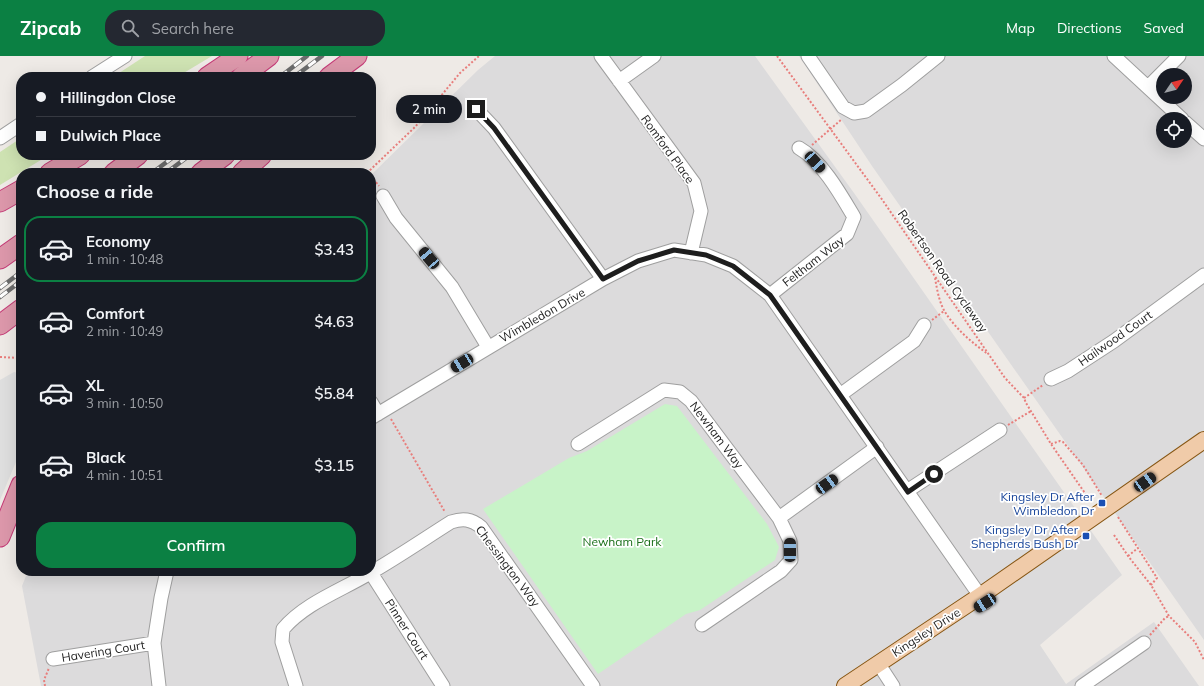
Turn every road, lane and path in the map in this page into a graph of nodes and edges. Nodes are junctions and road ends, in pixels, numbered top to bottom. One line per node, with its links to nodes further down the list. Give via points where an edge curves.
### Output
1 (125, 56): 14 (street)
2 (238, 56): 15 (highway)
3 (269, 56): 16 (highway)
4 (357, 56): 17 (highway)
5 (372, 56): 18 (highway)
6 (479, 56): 39 (path, via 460,73 415,127)
7 (601, 56): 19 (street, Romford Place)
8 (654, 56): 19 (street)
9 (777, 56): 25 (path, Robertson Road Cycleway)
10 (808, 56): 22 (street, via 843,107)
11 (938, 56): 22 (street, via 866,110)
12 (1114, 56): 20 (street)
13 (1180, 56): 20 (street)
14 (100, 72)
15 (214, 72)
16 (248, 72)
17 (336, 72)
18 (354, 72)
19 (619, 81): 44 (street, Romford Place, via 694,183 701,211)
20 (1148, 87): 23 (street)
21 (476, 109): 48 (street, via 494,128)
22 (850, 112): 25 (path)
23 (1175, 112)
24 (16, 127): 28 (street)
25 (830, 128): 27 (path); 47 (path, Robertson Road Cycleway)
26 (1192, 129): 29 (street)
27 (822, 136)
28 (0, 138)
29 (1204, 140)
30 (799, 148): 49 (street, Feltham Way, via 806,152 833,183 854,217 847,234)
31 (72, 160): 35 (highway)
32 (131, 160): 36 (highway)
33 (218, 160): 37 (highway)
34 (256, 160): 38 (highway)
35 (58, 168)
36 (121, 168)
37 (208, 168)
38 (248, 168)
39 (373, 168)
40 (16, 193): 42 (highway)
41 (383, 196): 53 (street, via 396,218 452,287)
42 (0, 202)
43 (16, 248): 45 (highway)
44 (691, 253): 48 (street, Wimbledon Drive, via 674,250 638,261); 49 (street, Wimbledon Drive, via 706,255 733,266)
45 (0, 260)
46 (1204, 275): 57 (street, Hailwood Court, via 1114,341)
47 (935, 277): 54 (path, Robertson Road Cycleway); 54 (path, via 944,311 978,348)
48 (603, 279): 53 (street, Wimbledon Drive)
49 (770, 295): 58 (street, Wimbledon Drive)
50 (16, 313): 51 (highway)
51 (0, 325)
52 (924, 325): 58 (street, via 914,341)
53 (488, 347): 61 (street, Wimbledon Drive)
54 (990, 356): 59 (path, Robertson Road Cycleway, via 1005,378)
55 (0, 357): 56 (path)
56 (16, 358)
57 (1051, 379): 59 (path)
58 (840, 394): 66 (street, Wimbledon Drive)
59 (1024, 398): 60 (path, Robertson Road Cycleway)
60 (1031, 411): 62 (path); 65 (path, Robertson Road Cycleway)
61 (378, 414): 74 (path)
62 (1000, 430): 68 (street)
63 (1204, 440): 84 (main road, Kingsley Drive)
64 (578, 444): 73 (street, Newham Way, via 664,390 680,392 691,401)
65 (1051, 444): 69 (path, via 1063,442 1083,465); 71 (path, Robertson Road Cycleway)
66 (877, 448): 68 (street, Wimbledon Drive); 73 (street)
67 (1204, 451): 84 (main road, Kingsley Drive)
68 (908, 492): 84 (street, Wimbledon Drive)
69 (1102, 496)
70 (16, 497): 76 (highway)
71 (1089, 499)
72 (1118, 517): 77 (path)
73 (779, 518): 86 (street, Newham Way, via 790,541 790,560 781,571)
74 (451, 522): 79 (street, Chessington Way); 96 (street, Chessington Way, via 466,519 476,522 481,527)
75 (1114, 535): 78 (path)
76 (0, 537)
77 (1138, 548): 78 (path); 83 (path, via 1157,578)
78 (1128, 556): 83 (path)
79 (376, 570)
80 (166, 576): 88 (street)
81 (365, 576): 94 (street, Chessington Way, via 317,602 295,616 283,628 282,642)
82 (373, 576): 95 (street, Pinner Court)
83 (1151, 585): 85 (path)
84 (982, 600): 91 (main road, Kingsley Drive)
85 (1169, 616): 87 (path, via 1164,618); 90 (path, via 1195,642)
86 (702, 625)
87 (1144, 642): 100 (street)
88 (154, 643): 89 (street, Havering Court); 93 (street)
89 (53, 659): 92 (path, via 44,680)
90 (1204, 660)
91 (881, 667): 97 (main road, Kingsley Drive); 98 (main road, Kingsley Drive); 99 (street)
92 (45, 686)
93 (159, 686)
94 (296, 686)
95 (443, 686)
96 (593, 686)
97 (845, 686)
98 (861, 686)
99 (893, 686)
100 (1082, 686)

